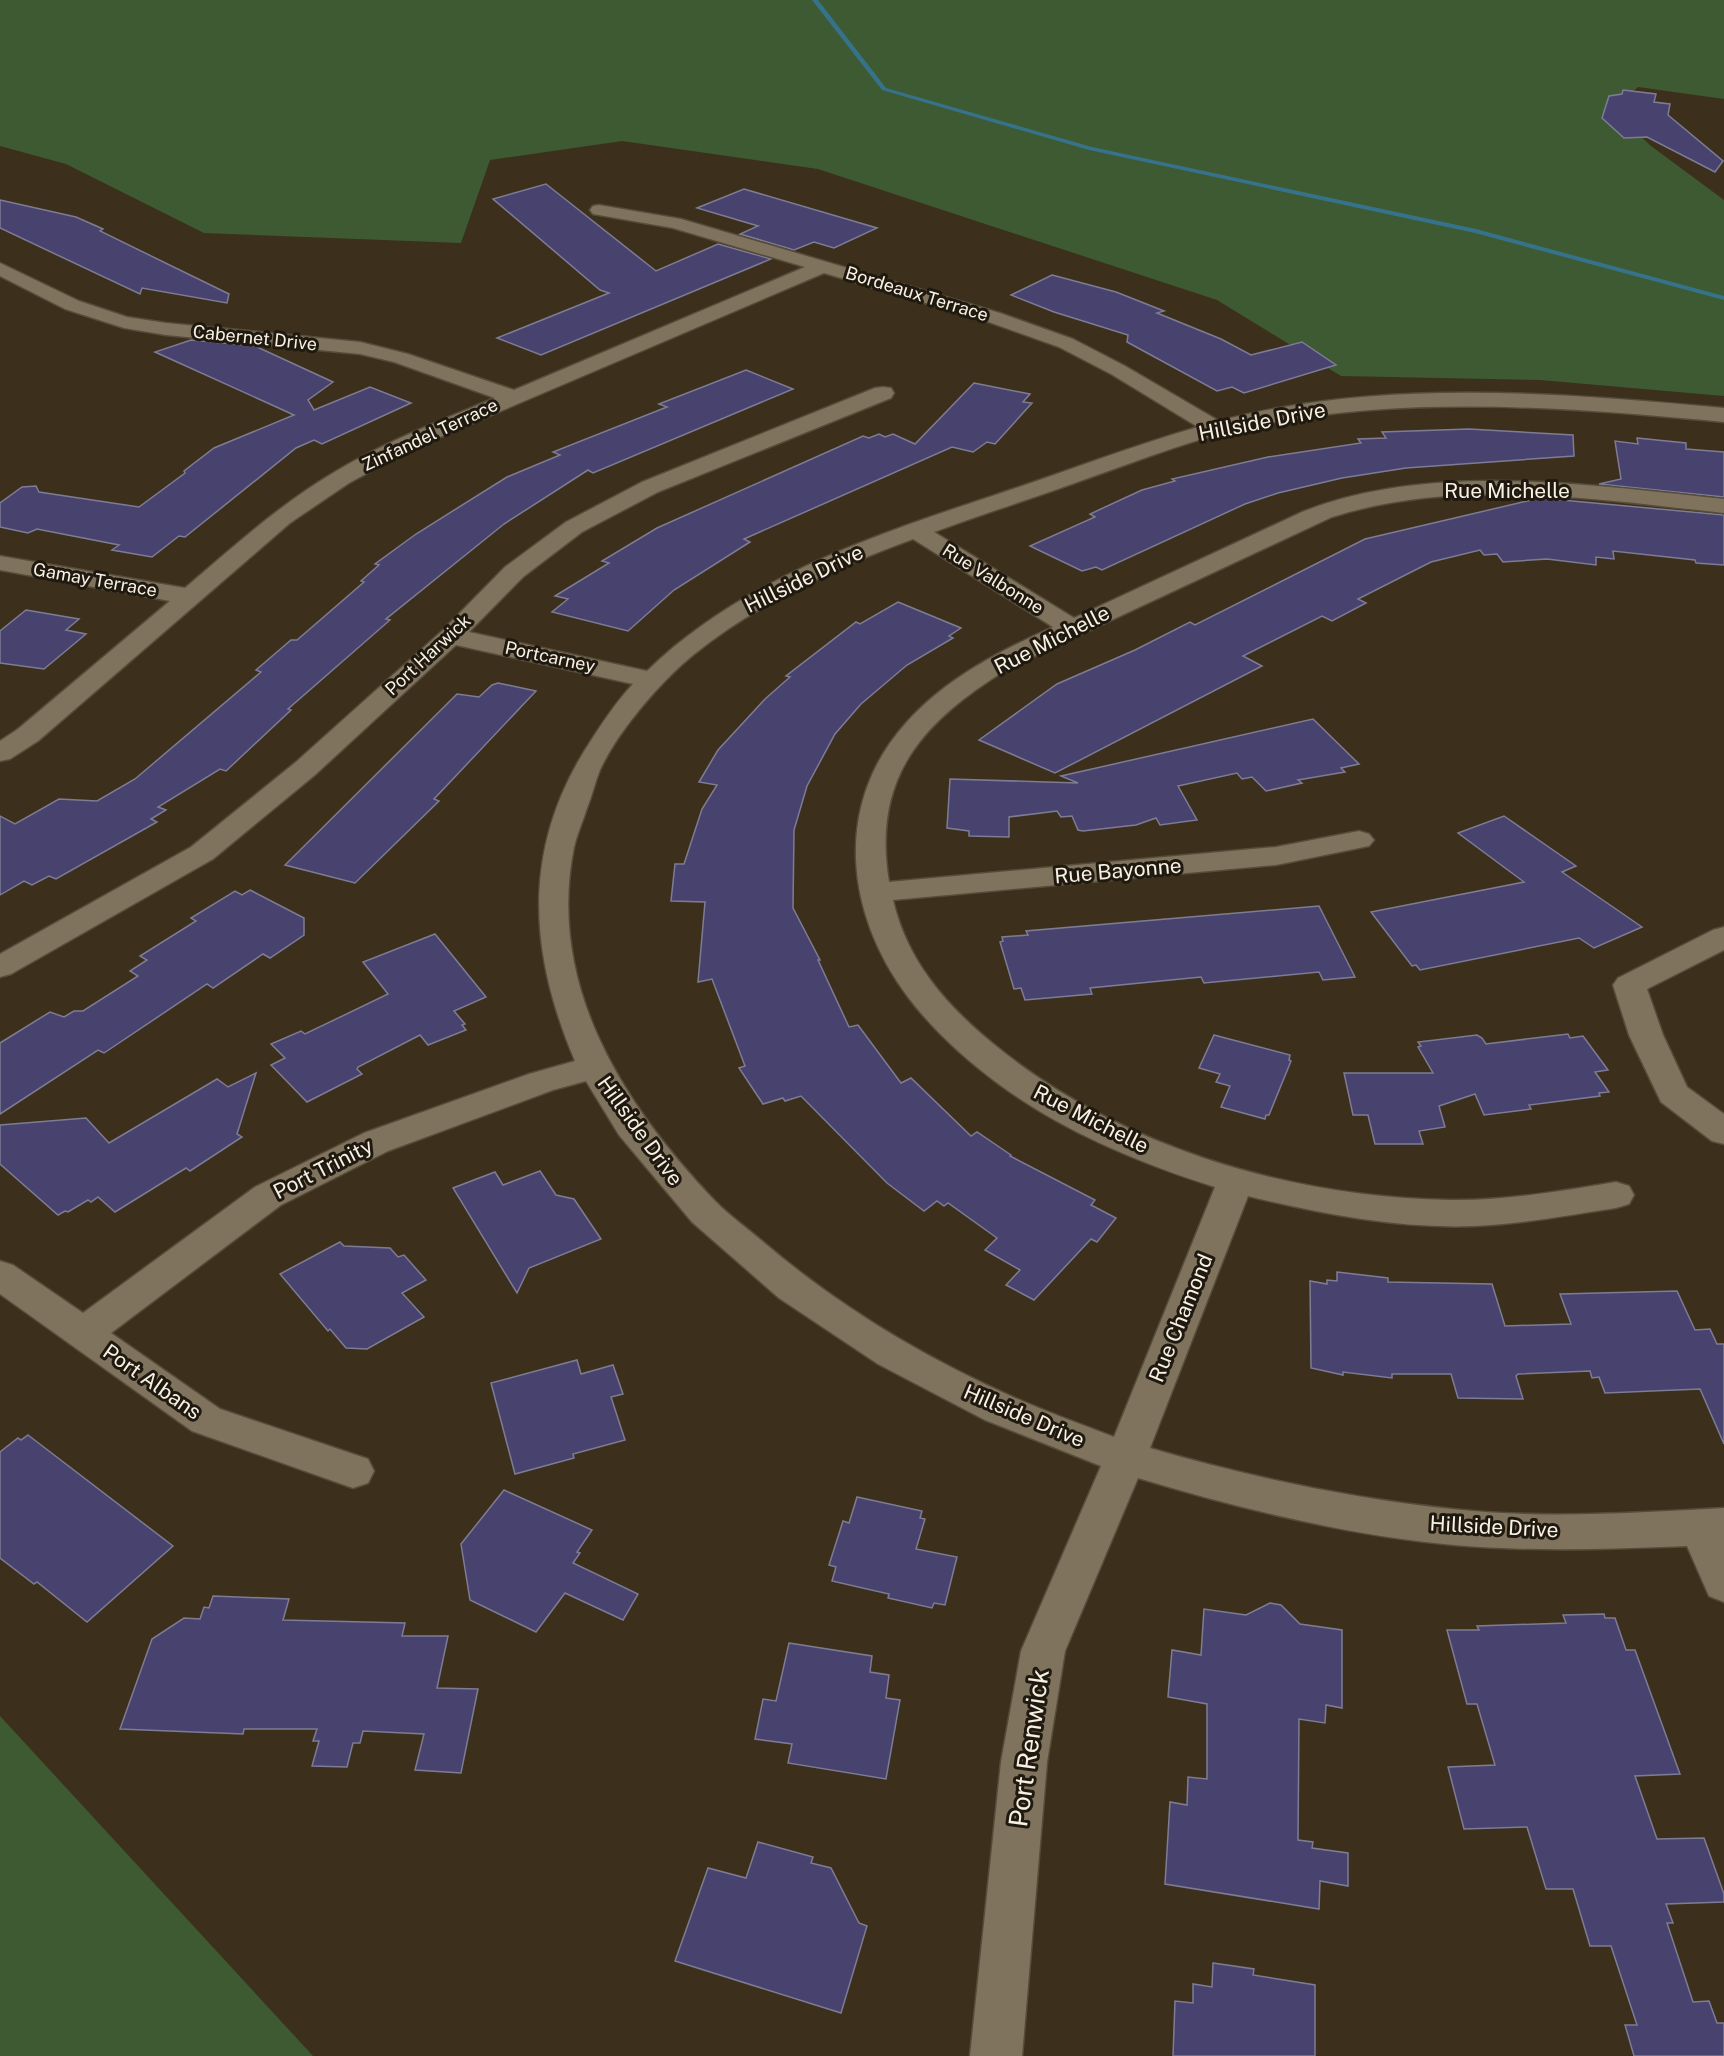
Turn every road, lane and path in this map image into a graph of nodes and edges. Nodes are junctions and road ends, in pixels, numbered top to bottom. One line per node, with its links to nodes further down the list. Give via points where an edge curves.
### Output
1 (599, 210): 2 (street, Bordeaux Terrace, via 675,223)
2 (825, 266): 5 (street, Zinfandel Terrace); 7 (street, Bordeaux Terrace, via 1066,343)
3 (0, 269): 5 (street, Cabernet Drive, via 72,305 124,322 360,348 401,357)
4 (883, 393): 13 (street, Port Harwick, via 650,487 598,513 514,572)
5 (514, 397): 11 (street, Zinfandel Terrace, via 404,444 341,478 282,518)
6 (1724, 415): 7 (street, Hillside Drive, via 1572,402 1463,399 1335,408)
7 (1216, 428): 9 (street, Hillside Drive)
8 (1724, 506): 12 (street, Rue Michelle, via 1550,488 1436,491 1376,500 1321,513)
9 (915, 530): 12 (street, Rue Valbonne); 14 (street, Hillside Drive, via 826,564 758,598 699,637)
10 (0, 562): 11 (street, Gamay Terrace)
11 (190, 597): 15 (street, Zinfandel Terrace, via 28,735)
12 (1072, 628): 17 (street, Rue Michelle, via 1008,657 937,708 896,754 882,780 871,825 870,863)
13 (451, 636): 14 (street, Portcarney); 19 (street, Port Harwick, via 294,779 202,853)
14 (650, 680): 20 (street, Hillside Drive, via 601,742 568,812 558,851 554,901 561,976 574,1021)
15 (0, 753)
16 (1359, 840): 17 (street, Rue Bayonne, via 1276,856)
17 (876, 892): 22 (street, Rue Michelle, via 886,934 900,966 938,1013 987,1060 1115,1136)
18 (1724, 937): 21 (street, via 1629,985 1673,1094)
19 (0, 967)
20 (595, 1067): 25 (street, Port Trinity, via 541,1082 376,1142 268,1196); 26 (street, Hillside Drive, via 644,1145 688,1197 782,1281 903,1360 1047,1428)
21 (1724, 1132)
22 (1236, 1180): 23 (street, Rue Michelle, via 1362,1206 1428,1213 1491,1214); 26 (street, Rue Chamond)
23 (1616, 1194)
24 (0, 1275): 25 (street, Port Albans)
25 (84, 1334): 27 (street, Port Albans, via 206,1420)
26 (1126, 1457): 28 (street, Hillside Drive, via 1284,1500 1448,1526 1531,1532); 30 (street, Port Renwick, via 1043,1651 1024,1762)
27 (353, 1471)
28 (1713, 1527): 29 (street)
29 (1724, 1582)
30 (996, 2056)

